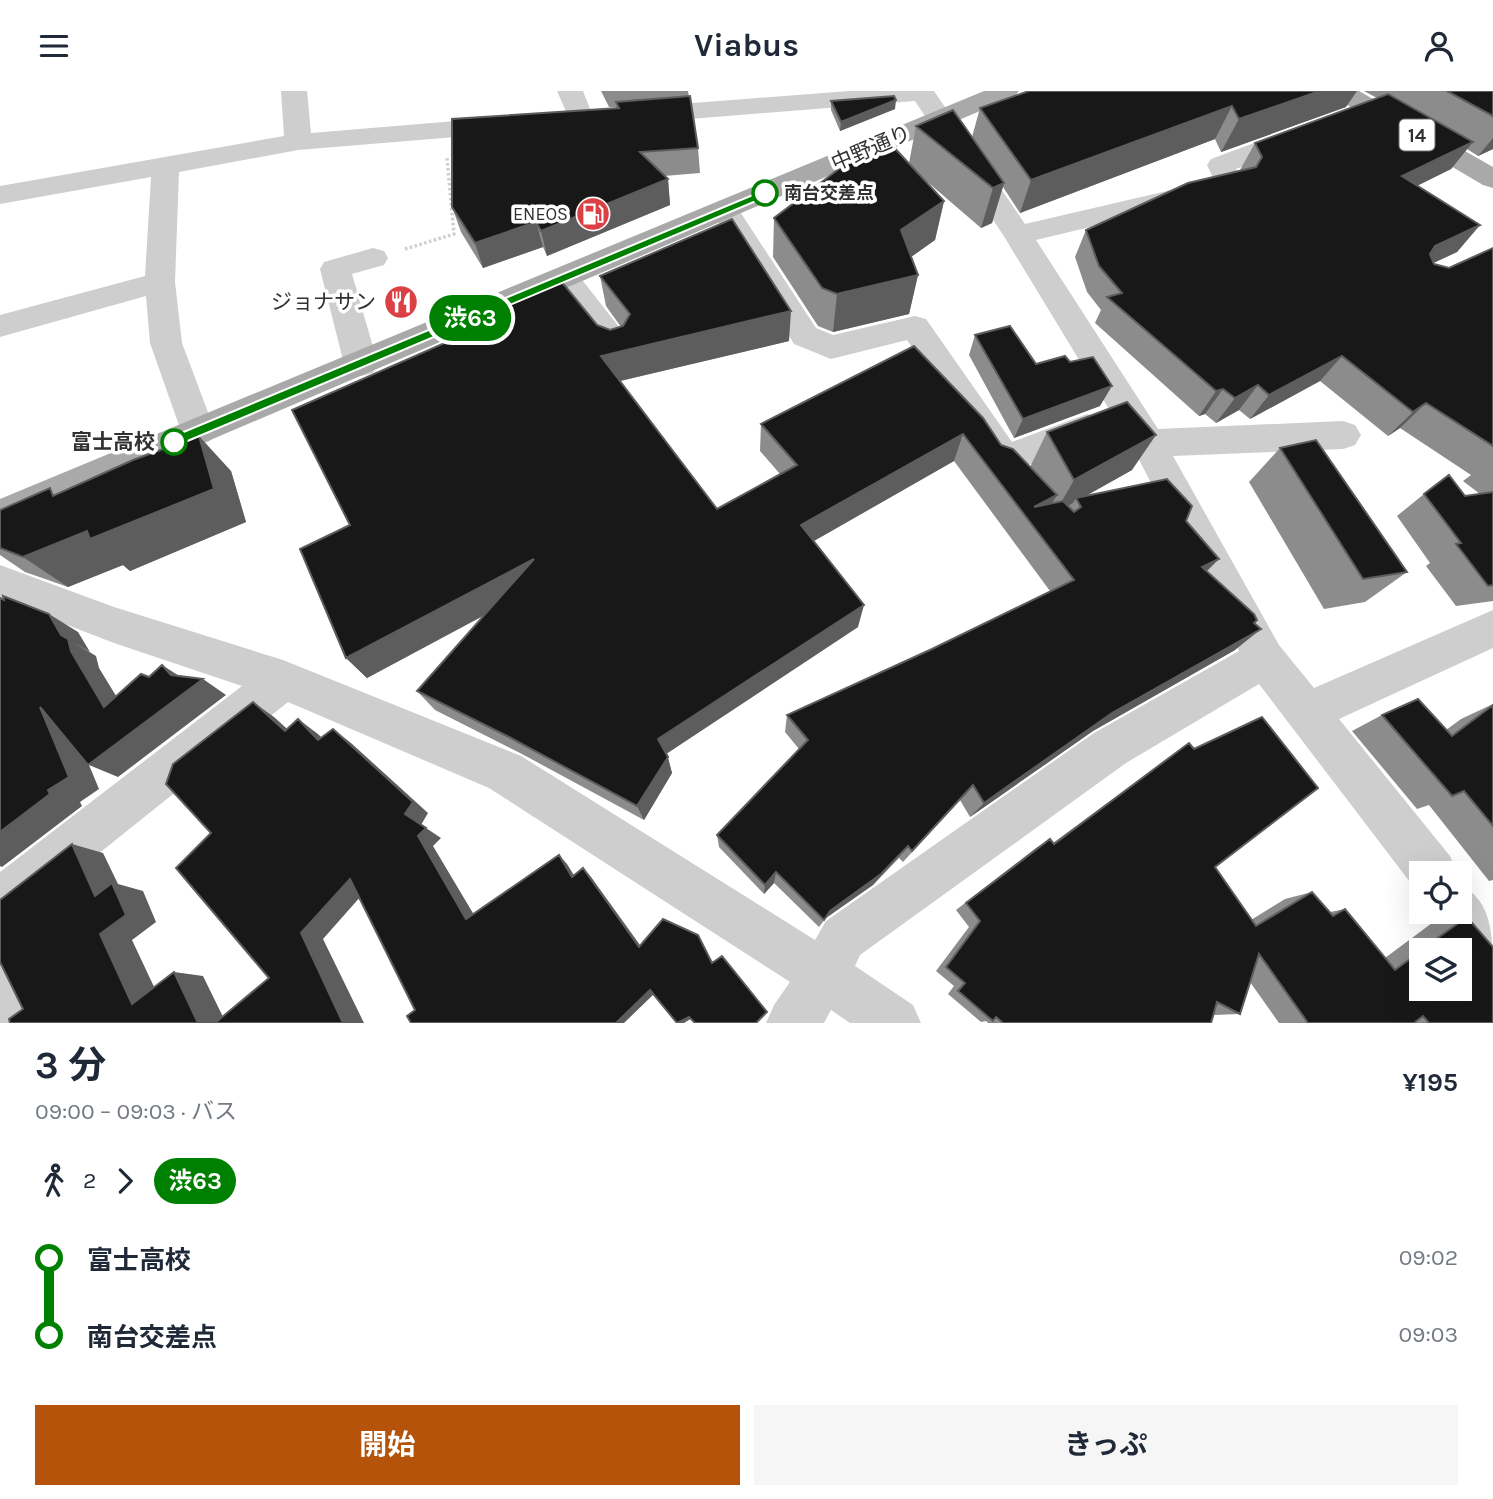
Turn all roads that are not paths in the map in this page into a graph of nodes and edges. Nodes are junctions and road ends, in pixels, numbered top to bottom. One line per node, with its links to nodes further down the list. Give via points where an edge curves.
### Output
1 (294, 91): 8 (street)
2 (570, 91): 7 (street)
3 (1006, 91): 5 (main road, 中野通り)
4 (1341, 91): 6 (main road, 14)
5 (927, 101): 7 (street); 12 (main road, 中野通り); 13 (street)
6 (1372, 109): 10 (main road, 14); 13 (street, via 1221,165 1230,185)
7 (555, 121): 8 (street)
8 (299, 142): 9 (street)
9 (165, 167): 11 (street); 16 (street)
10 (1493, 179)
11 (0, 195)
12 (725, 210): 15 (main road, 中野通り); 20 (street, via 805,336 831,347 915,327 1005,460)
13 (1018, 235): 20 (street)
14 (373, 258): 19 (street, via 335,269)
15 (564, 278): 18 (street); 19 (main road, 中野通り)
16 (160, 282): 17 (street); 21 (street, via 166,343)
17 (0, 326)
18 (615, 345)
19 (361, 364): 21 (main road, 中野通り)
20 (1128, 412): 23 (street)
21 (198, 432): 24 (main road, 中野通り)
22 (1343, 435): 23 (street)
23 (1148, 443): 27 (street)
24 (0, 515)
25 (0, 582): 28 (street)
26 (1493, 628): 29 (street)
27 (1265, 658): 29 (street); 34 (street, via 1110,748 954,859 844,938)
28 (283, 680): 31 (street); 34 (street, via 505,772)
29 (1308, 712): 30 (street)
30 (1424, 861)
31 (0, 902)
32 (1472, 924): 33 (street)
33 (1493, 951)
34 (823, 974): 37 (street); 38 (street)
35 (0, 984): 36 (street)
36 (14, 1023)
37 (792, 1023)
38 (894, 1023)

